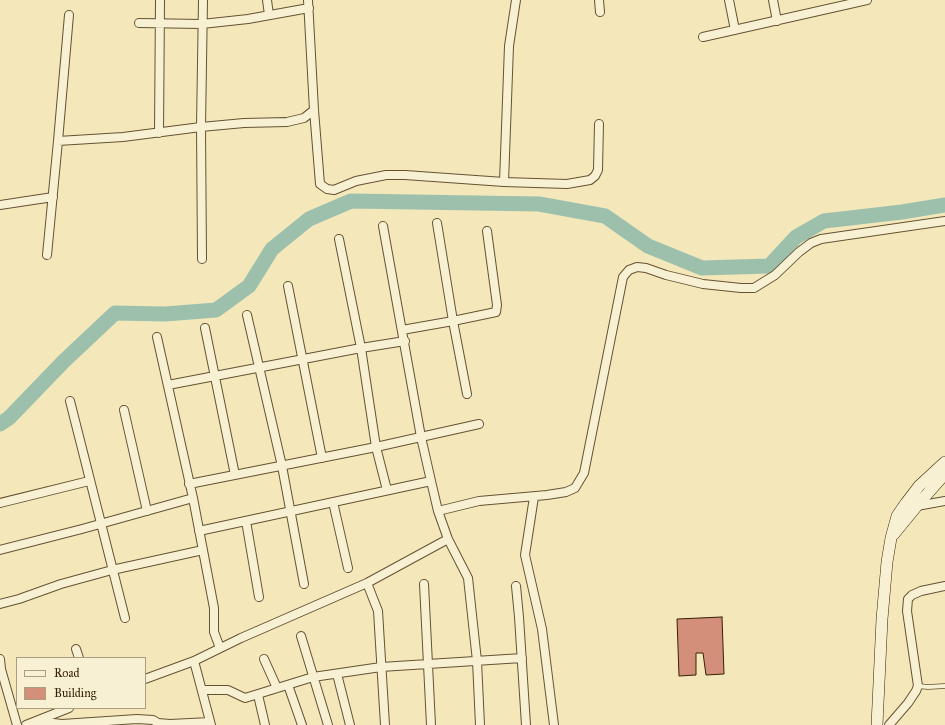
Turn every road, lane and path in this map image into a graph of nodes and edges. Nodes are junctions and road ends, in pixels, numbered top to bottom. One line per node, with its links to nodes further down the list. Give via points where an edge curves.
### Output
1 (160, 0): 16 (street)
2 (203, 0): 17 (street)
3 (267, 0): 13 (street)
4 (516, 0): 25 (street, via 509,46)
5 (599, 0): 11 (street)
6 (729, 0): 18 (street)
7 (773, 0): 14 (street)
8 (867, 0): 9 (street)
9 (840, 3): 14 (street)
10 (308, 4): 13 (street); 20 (street)
11 (600, 12)
12 (70, 14): 24 (street)
13 (269, 15): 17 (street)
14 (777, 20): 18 (street)
15 (139, 23): 16 (street)
16 (159, 24): 17 (street); 23 (street)
17 (202, 24): 22 (street)
18 (735, 30): 19 (street)
19 (703, 37)
20 (314, 110): 22 (street, via 304,118 296,120); 25 (street, via 320,184 327,189 334,190 356,181 386,175)
21 (599, 124): 25 (street, via 598,170 596,176 590,180 567,184)
22 (201, 127): 23 (street); 34 (street)
23 (159, 133): 24 (street)
24 (58, 141): 26 (street)
25 (504, 182)
26 (53, 197): 27 (street); 33 (street)
27 (0, 205)
28 (945, 221): 62 (street, via 821,239 811,243 775,275 754,288 703,284 646,268 637,267 629,270 624,278 584,473 575,488 566,492)
29 (437, 223): 37 (street)
30 (383, 226): 39 (street)
31 (487, 231): 37 (street, via 496,312)
32 (339, 239): 42 (street)
33 (47, 256)
34 (202, 259)
35 (288, 286): 43 (street)
36 (247, 315): 44 (street)
37 (453, 321): 39 (street); 47 (street)
38 (205, 328): 45 (street)
39 (402, 330): 41 (street)
40 (157, 337): 46 (street)
41 (405, 341): 42 (street); 51 (street)
42 (361, 348): 43 (street); 52 (street)
43 (303, 359): 44 (street); 53 (street)
44 (259, 367): 45 (street); 55 (street)
45 (215, 376): 46 (street); 57 (street)
46 (168, 385): 60 (street)
47 (468, 394)
48 (70, 401): 58 (street)
49 (124, 410): 68 (street)
50 (479, 424): 51 (street)
51 (421, 437): 52 (street); 59 (street)
52 (376, 447): 53 (street); 61 (street)
53 (322, 458): 55 (street)
54 (945, 462): 74 (street, via 919,486 896,516)
55 (282, 466): 57 (street); 69 (street)
56 (945, 474): 67 (street)
57 (235, 475): 60 (street)
58 (89, 481): 66 (street); 72 (street)
59 (431, 481): 61 (street); 70 (street)
60 (189, 484): 63 (street)
61 (387, 490): 65 (street)
62 (534, 496): 70 (street, via 480,501); 123 (street, via 525,555 542,629)
63 (193, 498): 68 (street); 73 (street)
64 (945, 501): 67 (street)
65 (333, 502): 69 (street); 78 (street)
66 (0, 503)
67 (917, 506): 74 (street)
68 (147, 511): 72 (street)
69 (291, 511): 71 (street); 81 (street)
70 (438, 511): 75 (street)
71 (246, 521): 73 (street); 85 (street)
72 (100, 524): 76 (street); 79 (street)
73 (199, 531): 77 (street)
74 (891, 538): 124 (street, via 882,619)
75 (448, 539): 80 (street); 96 (street, via 468,578)
76 (0, 550)
77 (203, 550): 79 (street); 89 (street, via 214,608 214,632)
78 (348, 568)
79 (112, 570): 86 (street); 87 (street)
80 (367, 583): 89 (street); 98 (street, via 378,611)
81 (304, 584)
82 (424, 584): 97 (street)
83 (516, 586): 92 (street)
84 (945, 586): 104 (street, via 921,591 908,599)
85 (259, 597)
86 (0, 604)
87 (125, 618)
88 (301, 636): 101 (street)
89 (220, 648): 95 (street)
90 (76, 649): 91 (street)
91 (79, 657)
92 (522, 658): 96 (street); 122 (street)
93 (264, 659): 106 (street)
94 (0, 660): 99 (street)
95 (194, 661): 102 (street); 107 (street)
96 (477, 661): 97 (street); 121 (street)
97 (428, 664): 98 (street); 120 (street)
98 (381, 667): 100 (street); 119 (street)
99 (1, 669): 113 (street)
100 (337, 674): 101 (street); 118 (street)
101 (314, 678): 103 (street); 117 (street)
102 (146, 679)
103 (288, 685): 106 (street); 116 (street)
104 (918, 686): 105 (lane); 125 (street, via 904,709)
105 (945, 686)
106 (278, 688): 108 (street)
107 (202, 690): 108 (street, via 228,690 245,698); 111 (street)
108 (258, 695): 115 (street)
109 (65, 709): 110 (street)
110 (36, 721): 112 (street); 114 (street)
111 (210, 723): 112 (street, via 170,724 137,719)
112 (62, 724)
113 (17, 725)
114 (26, 725)
115 (265, 725)
116 (302, 725)
117 (328, 725)
118 (350, 725)
119 (385, 725)
120 (431, 725)
121 (480, 725)
122 (526, 725)
123 (554, 725)
124 (877, 725)
125 (889, 725)

